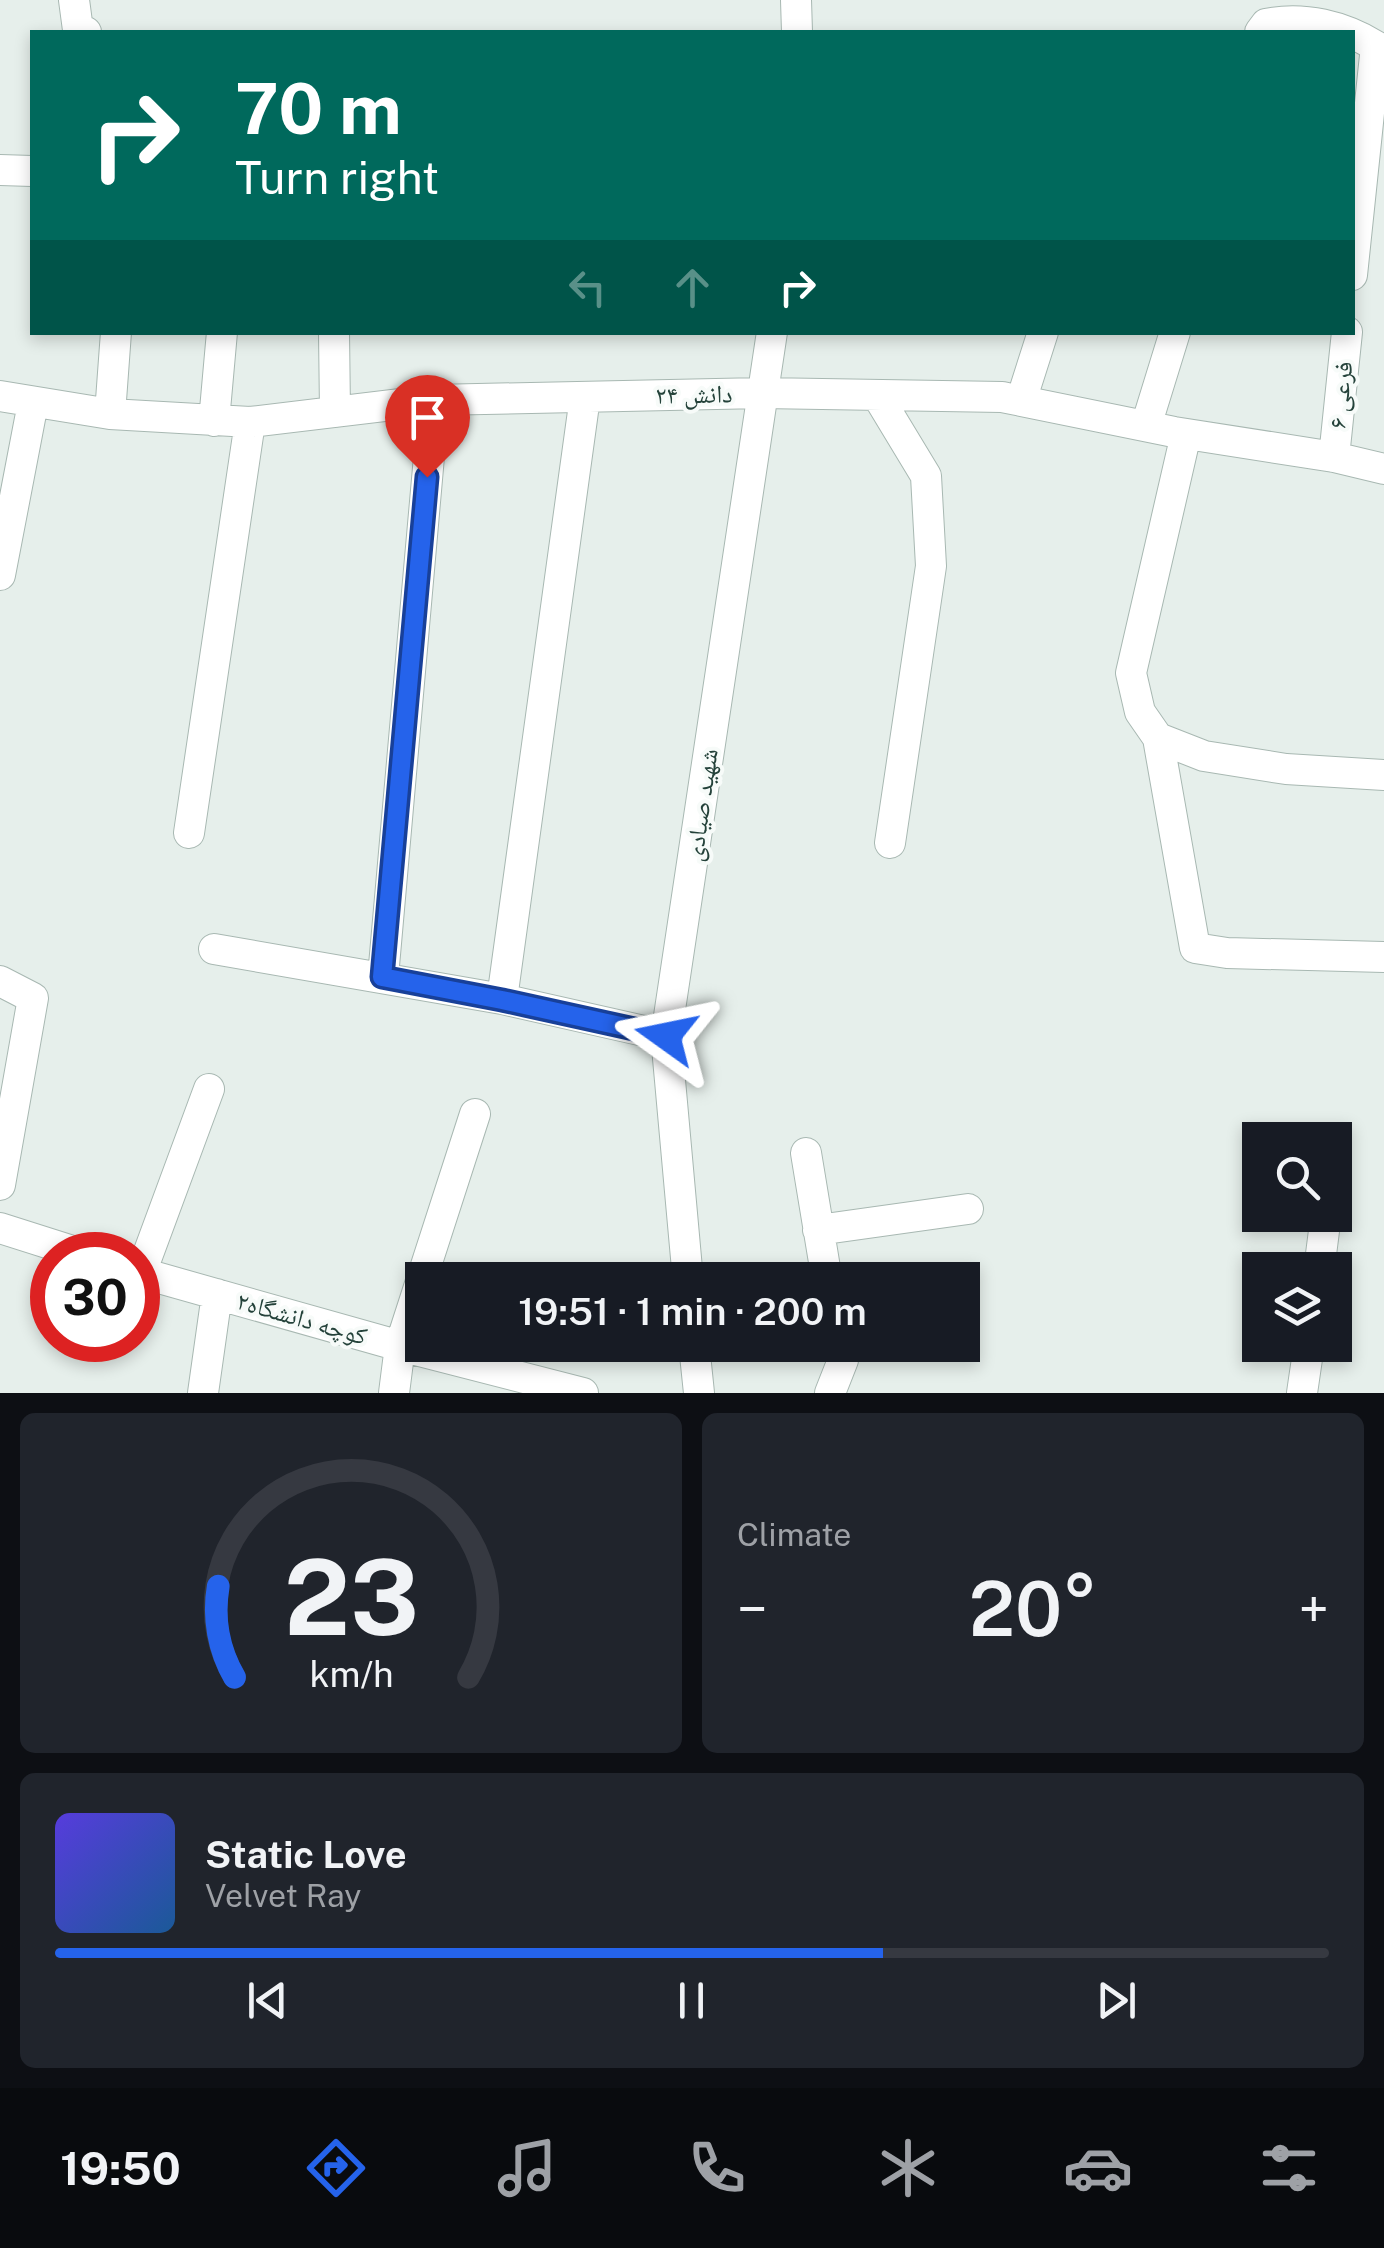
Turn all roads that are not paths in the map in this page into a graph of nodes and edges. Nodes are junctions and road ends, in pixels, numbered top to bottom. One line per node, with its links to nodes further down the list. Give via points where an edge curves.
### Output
1 (74, 0): 4 (street)
2 (796, 0): 5 (street)
3 (1277, 17): 6 (street)
4 (78, 30)
5 (797, 30)
6 (1344, 30)
7 (1355, 34): 10 (street, via 1376,46)
8 (0, 170): 9 (street)
9 (30, 171)
10 (1355, 246)
11 (116, 335): 26 (street)
12 (222, 335): 27 (street)
13 (334, 335): 25 (street)
14 (772, 335): 18 (street, شهید صیادی)
15 (1042, 335): 23 (street)
16 (1174, 335): 29 (street)
17 (1347, 335): 31 (street, فرعی ۶)
18 (762, 393): 19 (street, دانش ۲۴); 21 (street, دانش ۲۴); 43 (street, شهید صیادی)
19 (876, 395): 23 (street, دانش ۲۴); 37 (street, via 926,476 930,566)
20 (0, 396): 24 (street, دانش ۲۴)
21 (584, 397): 22 (street, دانش ۲۴); 42 (street)
22 (434, 400): 25 (street, دانش ۲۴); 40 (street)
23 (1021, 401): 29 (street, دانش ۲۴)
24 (32, 403): 26 (street, دانش ۲۴); 33 (street)
25 (335, 412): 28 (street, دانش ۲۴)
26 (110, 414): 27 (street, دانش ۲۴)
27 (214, 421): 28 (street, دانش ۲۴)
28 (250, 422): 36 (street)
29 (1146, 426): 30 (street, دانش ۲۴)
30 (1186, 434): 31 (street, دانش ۲۴); 34 (street, via 1131,672 1140,712)
31 (1334, 457): 32 (street, دانش ۲۴)
32 (1384, 469)
33 (0, 575)
34 (1158, 738): 35 (street, via 1204,756); 39 (street, via 1195,948)
35 (1384, 775)
36 (188, 833)
37 (890, 843)
38 (214, 950): 40 (street)
39 (1384, 957)
40 (382, 977): 42 (street)
41 (0, 981): 47 (street, via 33,998)
42 (502, 1000): 43 (street)
43 (666, 1036): 53 (street, شهید صیادی)
44 (208, 1089): 51 (street)
45 (474, 1114): 57 (street)
46 (806, 1153): 50 (street)
47 (0, 1185)
48 (968, 1209): 50 (street)
49 (0, 1228): 52 (street)
50 (818, 1230): 54 (street)
51 (154, 1232)
52 (30, 1238)
53 (686, 1262)
54 (824, 1262)
55 (160, 1278): 56 (street, کوچه دانشگاه۲)
56 (218, 1294): 57 (street, کوچه دانشگاه۲); 61 (street)
57 (400, 1346): 62 (street); 63 (street, کوچه دانشگاه۲)
58 (695, 1362): 64 (street)
59 (841, 1362): 65 (street)
60 (1306, 1362): 66 (street)
61 (203, 1393)
62 (394, 1393)
63 (583, 1393)
64 (698, 1393)
65 (830, 1393)
66 (1302, 1393)

